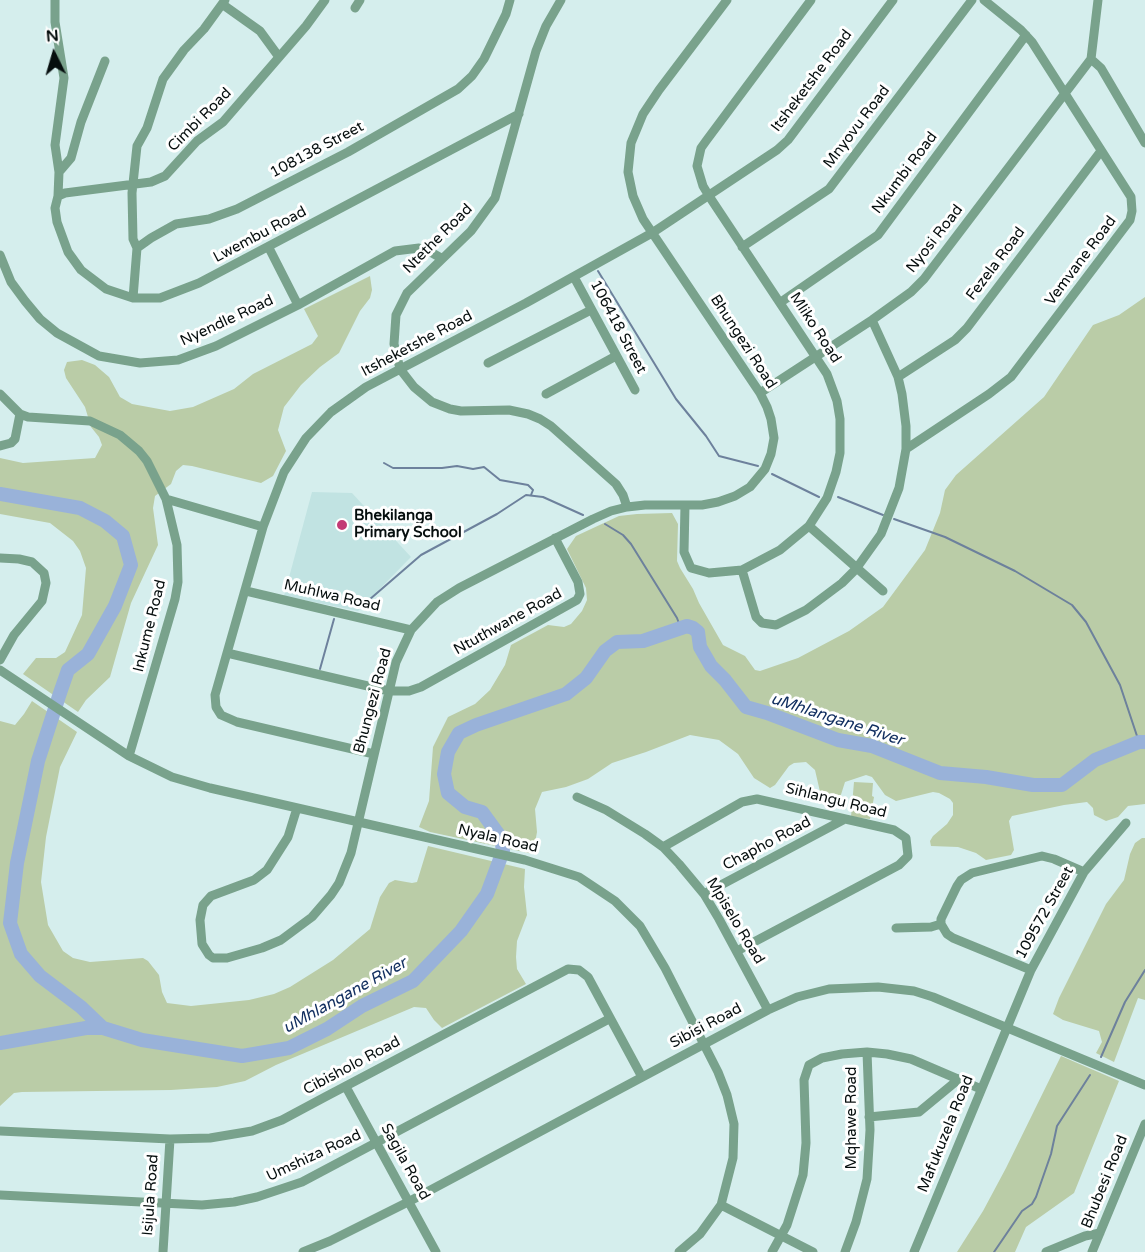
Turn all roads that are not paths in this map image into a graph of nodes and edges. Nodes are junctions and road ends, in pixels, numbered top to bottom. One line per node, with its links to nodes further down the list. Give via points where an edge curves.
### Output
1 (55, 0): 20 (street, Lwembu Road, via 54,22 64,78 55,145)
2 (325, 0): 13 (street, Cimbi Road)
3 (510, 0): 26 (street, 108138 Street, via 484,59 458,89 237,209 209,219 176,224)
4 (561, 0): 17 (street, Ntethe Road, via 536,51)
5 (727, 0): 24 (street, Bhungezi Road, via 649,105 633,136 628,165 631,190)
6 (811, 0): 23 (street, Mliko Road, via 701,148 697,166)
7 (893, 0): 23 (street, Itsheketshe Road, via 788,140)
8 (972, 0): 25 (street, Mnyovu Road, via 829,189)
9 (984, 0): 12 (street, Vemvane Road)
10 (1098, 0): 14 (street)
11 (224, 2): 13 (street, via 260,31); 21 (street, via 163,79 136,151)
12 (1026, 35): 16 (street, Vemvane Road); 32 (street, Nkumbi Road, via 878,234)
13 (279, 57): 21 (street, Cimbi Road, via 223,122 197,141 170,172)
14 (1092, 59): 16 (street, Nyosi Road); 18 (street)
15 (105, 61): 20 (street, via 71,158)
16 (1065, 93): 19 (street, Vemvane Road); 35 (street, Nyosi Road, via 924,279)
17 (519, 114): 27 (street, Lwembu Road); 29 (street, Ntethe Road, via 495,198 471,231)
18 (1145, 143)
19 (1101, 151): 40 (street, Fezela Road, via 962,333); 47 (street, Vemvane Road, via 1131,197 1130,220 1011,377)
20 (59, 172): 22 (street, Lwembu Road)
21 (134, 184): 22 (street, Cimbi Road); 26 (street, via 133,239)
22 (58, 196): 31 (street, Lwembu Road, via 57,222 74,261 97,284)
23 (709, 196): 24 (street, Itsheketshe Road); 25 (street, Mliko Road)
24 (652, 232): 30 (street, Itsheketshe Road); 42 (street, Bhungezi Road)
25 (742, 247): 32 (street, Mliko Road)
26 (137, 248): 31 (street)
27 (269, 248): 31 (street, Lwembu Road, via 171,296); 33 (street, Nyendle Road)
28 (0, 255): 33 (street, Nyendle Road, via 11,282 40,319 82,348 120,361 178,360 216,346)
29 (441, 258): 33 (street, Nyendle Road, via 419,248 395,251); 39 (street, Ntethe Road, via 407,292 396,315 393,336)
30 (574, 277): 34 (street, 106418 Street); 39 (street, Itsheketshe Road)
31 (133, 298)
32 (781, 302): 37 (street, Mliko Road)
33 (298, 305)
34 (591, 310): 36 (street, 106418 Street); 38 (street)
35 (872, 320): 37 (street, Nyosi Road); 40 (street)
36 (616, 356): 41 (street, 106418 Street); 44 (street)
37 (816, 356): 42 (street, Nyosi Road); 51 (street, Mliko Road, via 837,401 841,445 832,486)
38 (488, 363)
39 (400, 369): 50 (street, Ntethe Road, via 422,395 450,409 509,410 528,414 551,426 616,484); 52 (street, Itsheketshe Road, via 343,402 316,426 284,472)
40 (898, 377): 47 (street)
41 (635, 390)
42 (760, 393): 49 (street, Bhungezi Road, via 773,430 773,446 765,469 750,487 735,496)
43 (0, 394): 45 (street)
44 (546, 394)
45 (20, 414): 46 (street, via 15,439); 48 (street, Inkume Road, via 90,422 120,435 147,461)
46 (0, 446)
47 (906, 449): 55 (street, via 888,519)
48 (166, 499): 52 (street); 65 (street, Inkume Road, via 177,545 178,582)
49 (685, 505): 50 (street, Bhungezi Road); 56 (street, Mliko Road, via 684,552 691,568 709,573)
50 (627, 507): 53 (street, Bhungezi Road)
51 (809, 526): 55 (street); 56 (street, Mliko Road, via 780,550)
52 (263, 527): 57 (street, Itsheketshe Road)
53 (555, 538): 59 (street, Bhungezi Road, via 459,588 432,606); 63 (street, Ntuthwane Road, via 578,582 577,600 421,687)
54 (0, 558): 61 (street, via 32,562 44,573 46,583 42,601)
55 (856, 569): 56 (street, via 815,604 771,625 756,617); 58 (street)
56 (742, 570)
57 (246, 591): 59 (street, Muhlwa Road); 60 (street, Itsheketshe Road)
58 (883, 591)
59 (411, 630): 63 (street, Bhungezi Road)
60 (227, 653): 63 (street); 64 (street, Itsheketshe Road, via 215,695 221,715)
61 (0, 660)
62 (0, 670): 65 (street, Nyala Road)
63 (389, 691): 64 (street, Bhungezi Road)
64 (374, 754): 69 (street, Bhungezi Road)
65 (129, 756): 67 (street, Nyala Road, via 184,781)
66 (577, 797): 71 (street, Mpiselo Road)
67 (297, 808): 69 (street, Nyala Road); 69 (street, Bhungezi Road, via 288,837 267,870 254,880 211,896 204,904 200,920 202,944 209,956 227,957 262,948 312,917 339,883)
68 (843, 820): 71 (street, Sihlangu Road, via 753,799); 73 (street, Chapho Road); 76 (street, Sihlangu Road, via 900,833 906,838 908,856 899,865)
69 (358, 823): 81 (street, Nyala Road, via 525,860 588,882 633,917)
70 (1126, 823): 72 (street, 109572 Street)
71 (663, 847): 73 (street, Mpiselo Road)
72 (1084, 872): 74 (street, via 1042,856 972,873 957,886); 77 (street, 109572 Street)
73 (704, 894): 76 (street, Mpiselo Road)
74 (941, 924): 75 (street); 77 (street, via 953,938)
75 (896, 928)
76 (737, 951): 78 (street, Mpiselo Road)
77 (1031, 970): 80 (street, 109572 Street)
78 (768, 1010): 80 (street, Sibisi Road, via 811,993 846,987 900,988); 81 (street, Sibisi Road)
79 (609, 1019): 83 (street, Cibisholo Road); 86 (street, Cibisholo Road, via 588,977 579,970 568,969); 92 (street, Umshiza Road)
80 (1006, 1027): 85 (street, Sibisi Road); 87 (street, Mafukuzela Road)
81 (705, 1043): 83 (street, Sibisi Road); 96 (street, Nyala Road, via 728,1095 734,1124 734,1158)
82 (867, 1052): 84 (street, via 911,1059); 88 (street, Mqhawe Road); 98 (street, via 832,1055 813,1062 807,1069 805,1160 796,1202)
83 (642, 1077): 94 (street, Sibisi Road)
84 (959, 1079): 87 (street); 88 (street, via 919,1112)
85 (1145, 1085)
86 (346, 1086): 91 (street, Cibisholo Road, via 282,1120 252,1131); 92 (street, Sagila Road)
87 (981, 1089): 106 (street, Mafukuzela Road)
88 (870, 1117): 105 (street, Mqhawe Road, via 867,1179)
89 (1145, 1124): 97 (street, Bhubesi Road)
90 (0, 1131): 91 (street, Cibisholo Road)
91 (170, 1139): 95 (street, Isijula Road)
92 (377, 1143): 94 (street, Sagila Road); 95 (street, Umshiza Road, via 302,1182 257,1197 219,1204)
93 (0, 1195): 95 (street, Umshiza Road)
94 (410, 1201): 100 (street, Sibisi Road); 101 (street, Sagila Road)
95 (165, 1203): 99 (street, Isijula Road)
96 (721, 1205): 98 (street); 102 (street, Nyala Road, via 700,1234)
97 (1100, 1233): 107 (street); 108 (street, Bhubesi Road)
98 (782, 1236): 103 (street); 104 (street)
99 (163, 1252)
100 (303, 1252)
101 (436, 1252)
102 (679, 1252)
103 (772, 1252)
104 (813, 1252)
105 (844, 1252)
106 (914, 1252)
107 (1046, 1252)
108 (1092, 1252)

